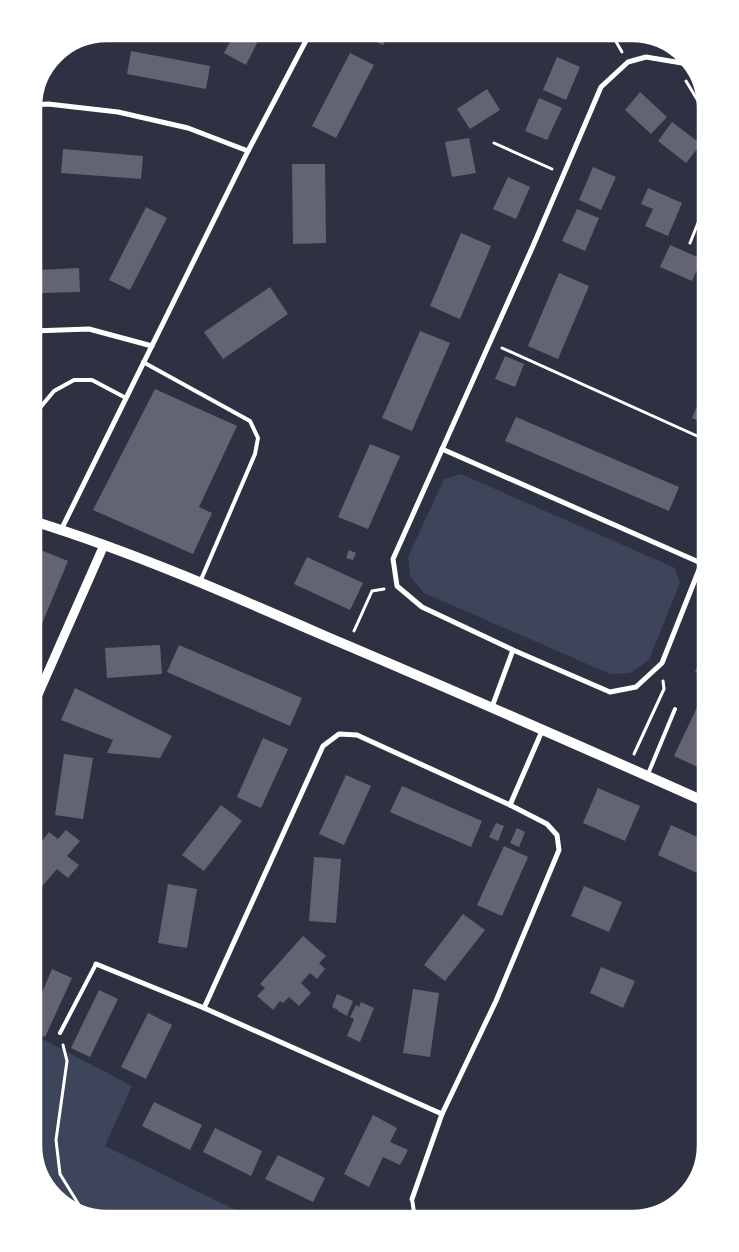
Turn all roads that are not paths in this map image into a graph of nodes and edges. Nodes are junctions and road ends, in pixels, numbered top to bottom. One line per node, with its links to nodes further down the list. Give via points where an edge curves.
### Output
1 (306, 41): 4 (street)
2 (680, 63): 10 (street, via 646,57 628,62 601,87)
3 (41, 104): 4 (street, via 118,112 188,128)
4 (248, 151): 6 (street)
5 (41, 331): 6 (street, via 89,329)
6 (152, 346): 7 (street)
7 (144, 362): 8 (street); 16 (lane, via 250,421 258,438 255,454)
8 (126, 398): 9 (lane, via 92,380 74,380 54,391); 12 (street)
9 (41, 407)
10 (442, 449): 14 (street); 17 (street, via 394,559 397,586 422,607)
11 (41, 524): 12 (main road)
12 (61, 530): 13 (main road)
13 (104, 545): 16 (main road); 18 (street)
14 (698, 563)
15 (698, 572): 17 (street, via 662,663 636,687 610,692)
16 (200, 582): 19 (main road)
17 (512, 650): 19 (street)
18 (41, 686)
19 (492, 707): 21 (main road)
20 (675, 710): 22 (lane)
21 (542, 731): 22 (main road); 24 (street)
22 (647, 776): 23 (main road)
23 (698, 798)
24 (510, 804): 26 (street, via 357,735 339,734 323,746); 28 (street, via 547,824 557,835 559,850 496,1001)
25 (96, 964): 26 (street); 27 (lane)
26 (204, 1008): 28 (street)
27 (60, 1033)
28 (442, 1114): 29 (street)
29 (412, 1199): 30 (lane)
30 (414, 1211)

